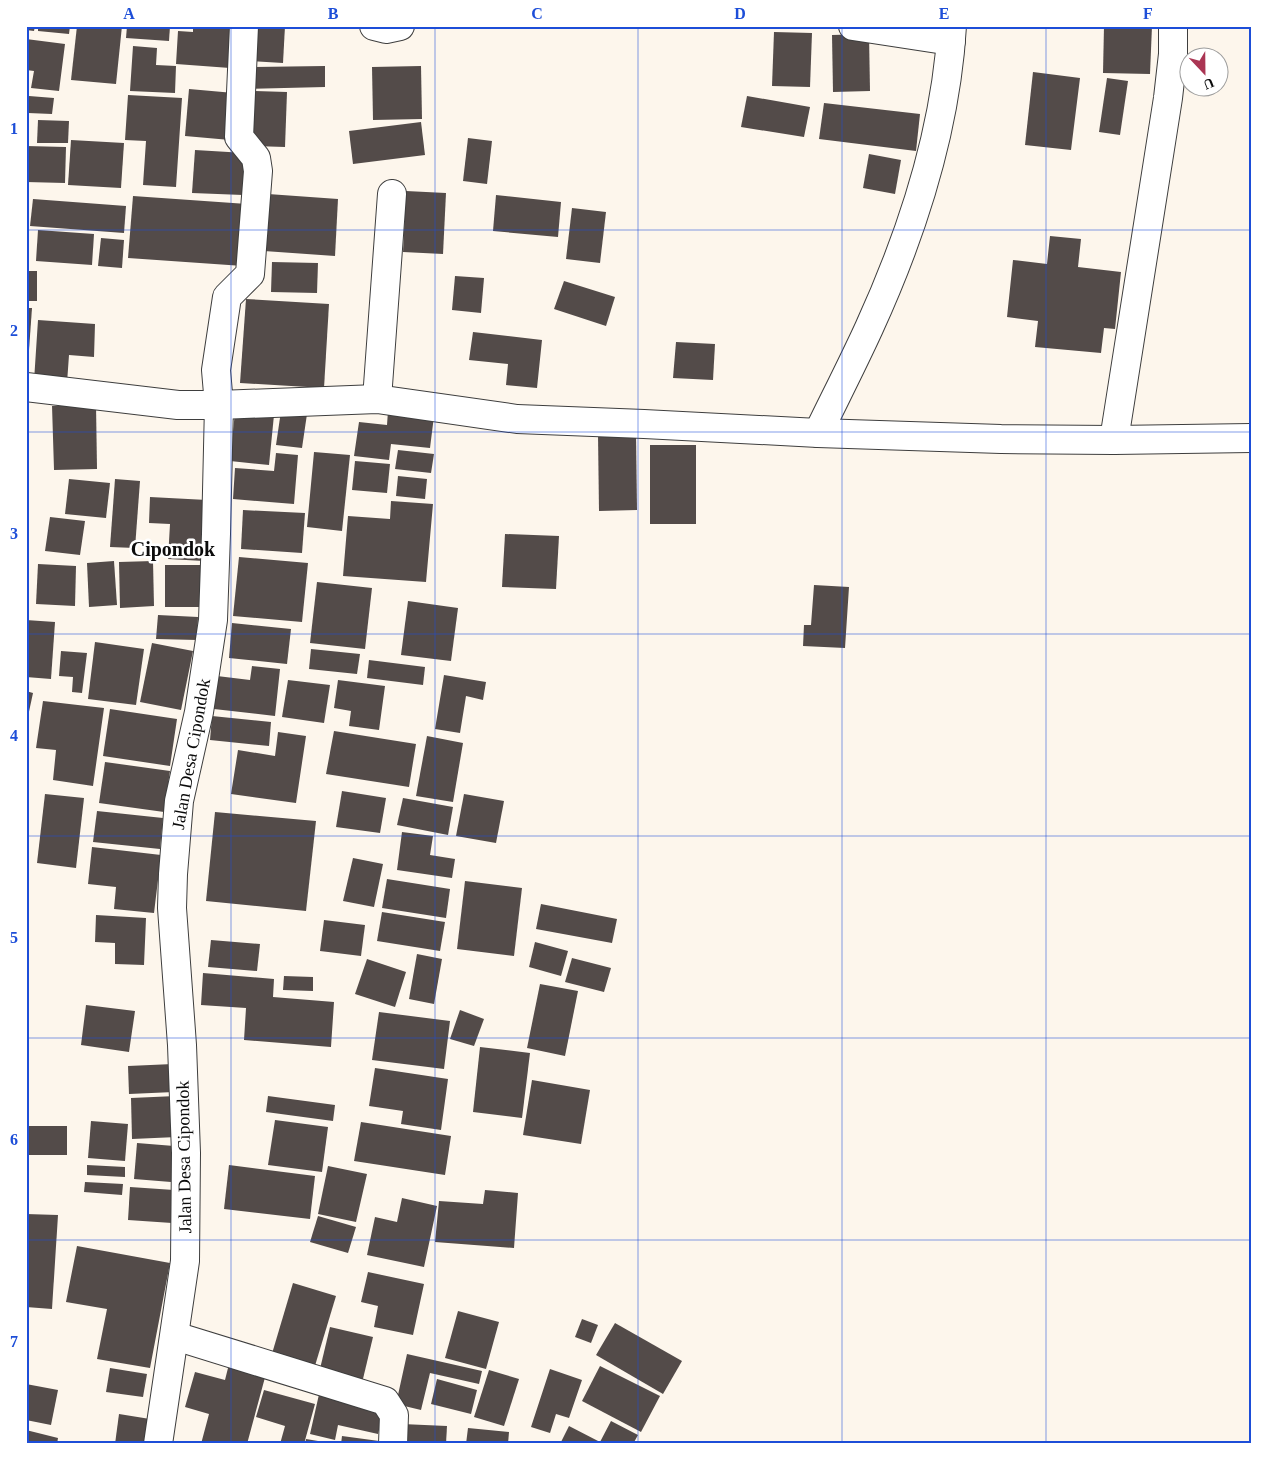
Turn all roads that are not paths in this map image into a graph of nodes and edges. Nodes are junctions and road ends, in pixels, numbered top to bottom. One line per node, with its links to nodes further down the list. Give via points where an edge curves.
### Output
1 (244, 26): 10 (street, Jalan Desa Cipondok, via 239,137 256,158 258,171 250,274 227,297 216,370)
2 (374, 26): 3 (street, via 386,29)
3 (400, 26)
4 (853, 26): 6 (street)
5 (1173, 26): 13 (street, via 1168,98)
6 (951, 34): 11 (street, via 940,121 902,248 870,327)
7 (392, 194): 9 (street)
8 (26, 387): 10 (street, via 178,405)
9 (377, 399): 10 (street); 11 (street, via 517,419)
10 (219, 405): 14 (street, Jalan Desa Cipondok, via 212,620 199,712 179,801 173,874 172,908 186,1153 185,1261)
11 (818, 433): 13 (street)
12 (1251, 438): 13 (street)
13 (1114, 440)
14 (175, 1336): 15 (street, Jalan Desa Cipondok); 16 (street, via 385,1401 394,1415)
15 (158, 1444)
16 (392, 1444)

